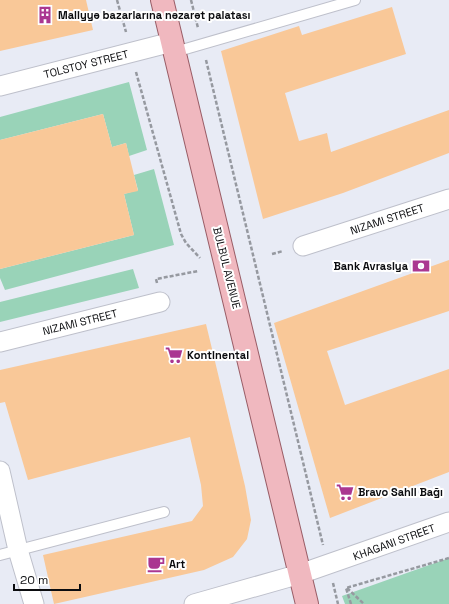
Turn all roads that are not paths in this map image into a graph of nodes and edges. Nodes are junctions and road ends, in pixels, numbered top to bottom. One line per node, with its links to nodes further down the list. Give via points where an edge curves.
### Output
1 (162, 0): 3 (main road, BULBUL AVENUE)
2 (356, 0): 3 (lane, via 202,45)
3 (173, 47): 4 (street, TOLSTOY STREET, via 131,52); 14 (main road, BULBUL AVENUE)
4 (0, 86)
5 (449, 199): 6 (street, NIZAMI STREET)
6 (303, 246)
7 (160, 302): 8 (street, NIZAMI STREET)
8 (0, 342)
9 (0, 471): 12 (street)
10 (164, 512): 12 (lane)
11 (449, 522): 14 (street, KHAGANI STREET)
12 (18, 550): 13 (lane); 16 (street)
13 (0, 555)
14 (300, 574): 15 (main road, BULBUL AVENUE); 17 (street, KHAGANI STREET)
15 (306, 602)
16 (34, 604)
17 (194, 604)

